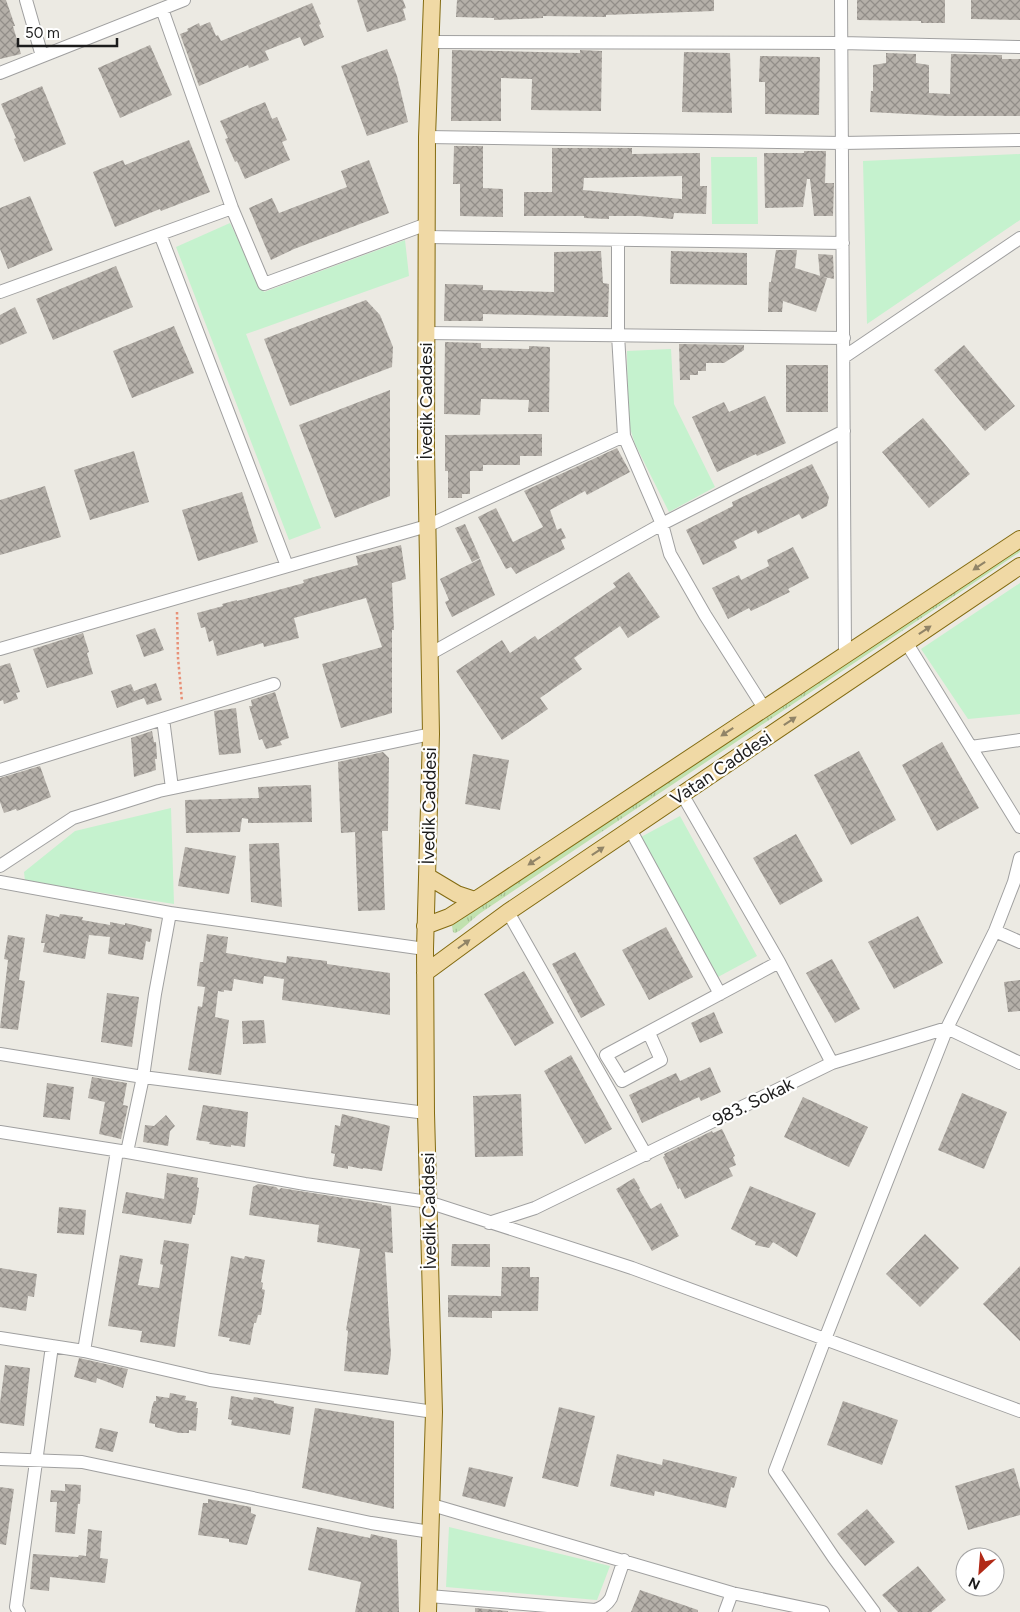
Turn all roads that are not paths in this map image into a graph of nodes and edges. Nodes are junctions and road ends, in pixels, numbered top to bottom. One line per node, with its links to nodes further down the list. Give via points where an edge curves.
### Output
1 (26, 0): 9 (street)
2 (184, 0): 5 (street)
3 (432, 0): 6 (main road, İvedik Caddesi)
4 (841, 0): 7 (street)
5 (162, 9): 9 (street); 14 (street)
6 (430, 42): 7 (street); 11 (main road, İvedik Caddesi)
7 (841, 43): 8 (street); 13 (street)
8 (1020, 48)
9 (42, 56): 10 (street)
10 (0, 73)
11 (427, 137): 13 (street); 15 (main road, İvedik Caddesi)
12 (1020, 140): 13 (street)
13 (842, 143): 19 (street)
14 (232, 208): 15 (street, via 264,284); 16 (street)
15 (427, 231): 18 (street); 21 (main road, İvedik Caddesi)
16 (160, 234): 20 (street); 30 (street)
17 (1020, 238): 24 (street)
18 (618, 240): 19 (street); 22 (street)
19 (843, 243): 23 (street)
20 (0, 292)
21 (426, 333): 22 (street); 28 (main road, İvedik Caddesi)
22 (618, 335): 23 (street); 26 (street)
23 (844, 338): 24 (street)
24 (844, 357): 25 (street)
25 (844, 431): 27 (street); 34 (street)
26 (624, 436): 27 (street); 28 (street)
27 (662, 524): 35 (street); 37 (street, via 670,554)
28 (427, 526): 30 (street); 35 (main road, İvedik Caddesi)
29 (1020, 539): 34 (main road, Vatan Caddesi, one-way to 34)
30 (287, 566): 33 (street)
31 (1020, 566): 32 (main road, Vatan Caddesi, one-way to 31)
32 (906, 642): 41 (street); 44 (main road, Vatan Caddesi, one-way to 32)
33 (0, 649)
34 (845, 654): 37 (main road, Vatan Caddesi)
35 (428, 655): 39 (main road, İvedik Caddesi)
36 (274, 684): 38 (street)
37 (764, 708): 51 (main road, Vatan Caddesi, one-way to 51)
38 (163, 719): 42 (street); 43 (street)
39 (431, 734): 43 (street); 49 (main road, İvedik Caddesi)
40 (1020, 740): 41 (street)
41 (971, 747): 45 (street)
42 (0, 770)
43 (172, 788): 48 (street, via 73,818)
44 (682, 794): 46 (main road, Vatan Caddesi); 58 (street)
45 (1020, 827)
46 (630, 829): 52 (main road, Vatan Caddesi, one-way to 46); 60 (street)
47 (1020, 858): 55 (street)
48 (0, 866)
49 (427, 876): 51 (main road); 54 (main road, İvedik Caddesi)
50 (0, 882): 53 (street)
51 (475, 900): 54 (main road, Vatan Caddesi, via 449,917)
52 (508, 912): 59 (main road, Vatan Caddesi, one-way to 52); 70 (street)
53 (170, 914): 57 (street); 66 (street)
54 (425, 926): 57 (main road, İvedik Caddesi)
55 (995, 931): 56 (street); 61 (street)
56 (1020, 942)
57 (425, 949): 59 (main road, İvedik Caddesi)
58 (779, 962): 60 (street); 64 (street)
59 (425, 974): 67 (main road, İvedik Caddesi)
60 (720, 994): 62 (street)
61 (948, 1028): 64 (street, 983. Sokak); 65 (street); 74 (street)
62 (649, 1033)
63 (0, 1054): 66 (street)
64 (832, 1063): 70 (street, 983. Sokak)
65 (1020, 1063)
66 (143, 1077): 67 (street); 69 (street)
67 (426, 1113): 71 (main road, İvedik Caddesi)
68 (0, 1132): 69 (street)
69 (122, 1152): 71 (street); 76 (street)
70 (646, 1155): 72 (street, 983. Sokak, via 535,1208)
71 (428, 1202): 72 (street); 78 (main road, İvedik Caddesi)
72 (489, 1223): 74 (street, via 632,1268)
73 (0, 1338): 75 (street)
74 (825, 1339): 77 (street); 86 (street, via 775,1471)
75 (52, 1346): 76 (street); 80 (street)
76 (84, 1351): 78 (street, via 210,1380)
77 (1020, 1410)
78 (434, 1412): 81 (main road, İvedik Caddesi)
79 (0, 1459): 80 (street)
80 (36, 1460): 82 (street, via 82,1462 372,1524); 87 (street, via 16,1607)
81 (432, 1505): 82 (main road, İvedik Caddesi); 83 (street)
82 (431, 1532): 85 (main road, İvedik Caddesi)
83 (624, 1560): 84 (street); 85 (street, via 611,1598 595,1610)
84 (732, 1593): 88 (street); 89 (street)
85 (429, 1604)
86 (871, 1611)
87 (19, 1612)
88 (725, 1612)
89 (823, 1612)

